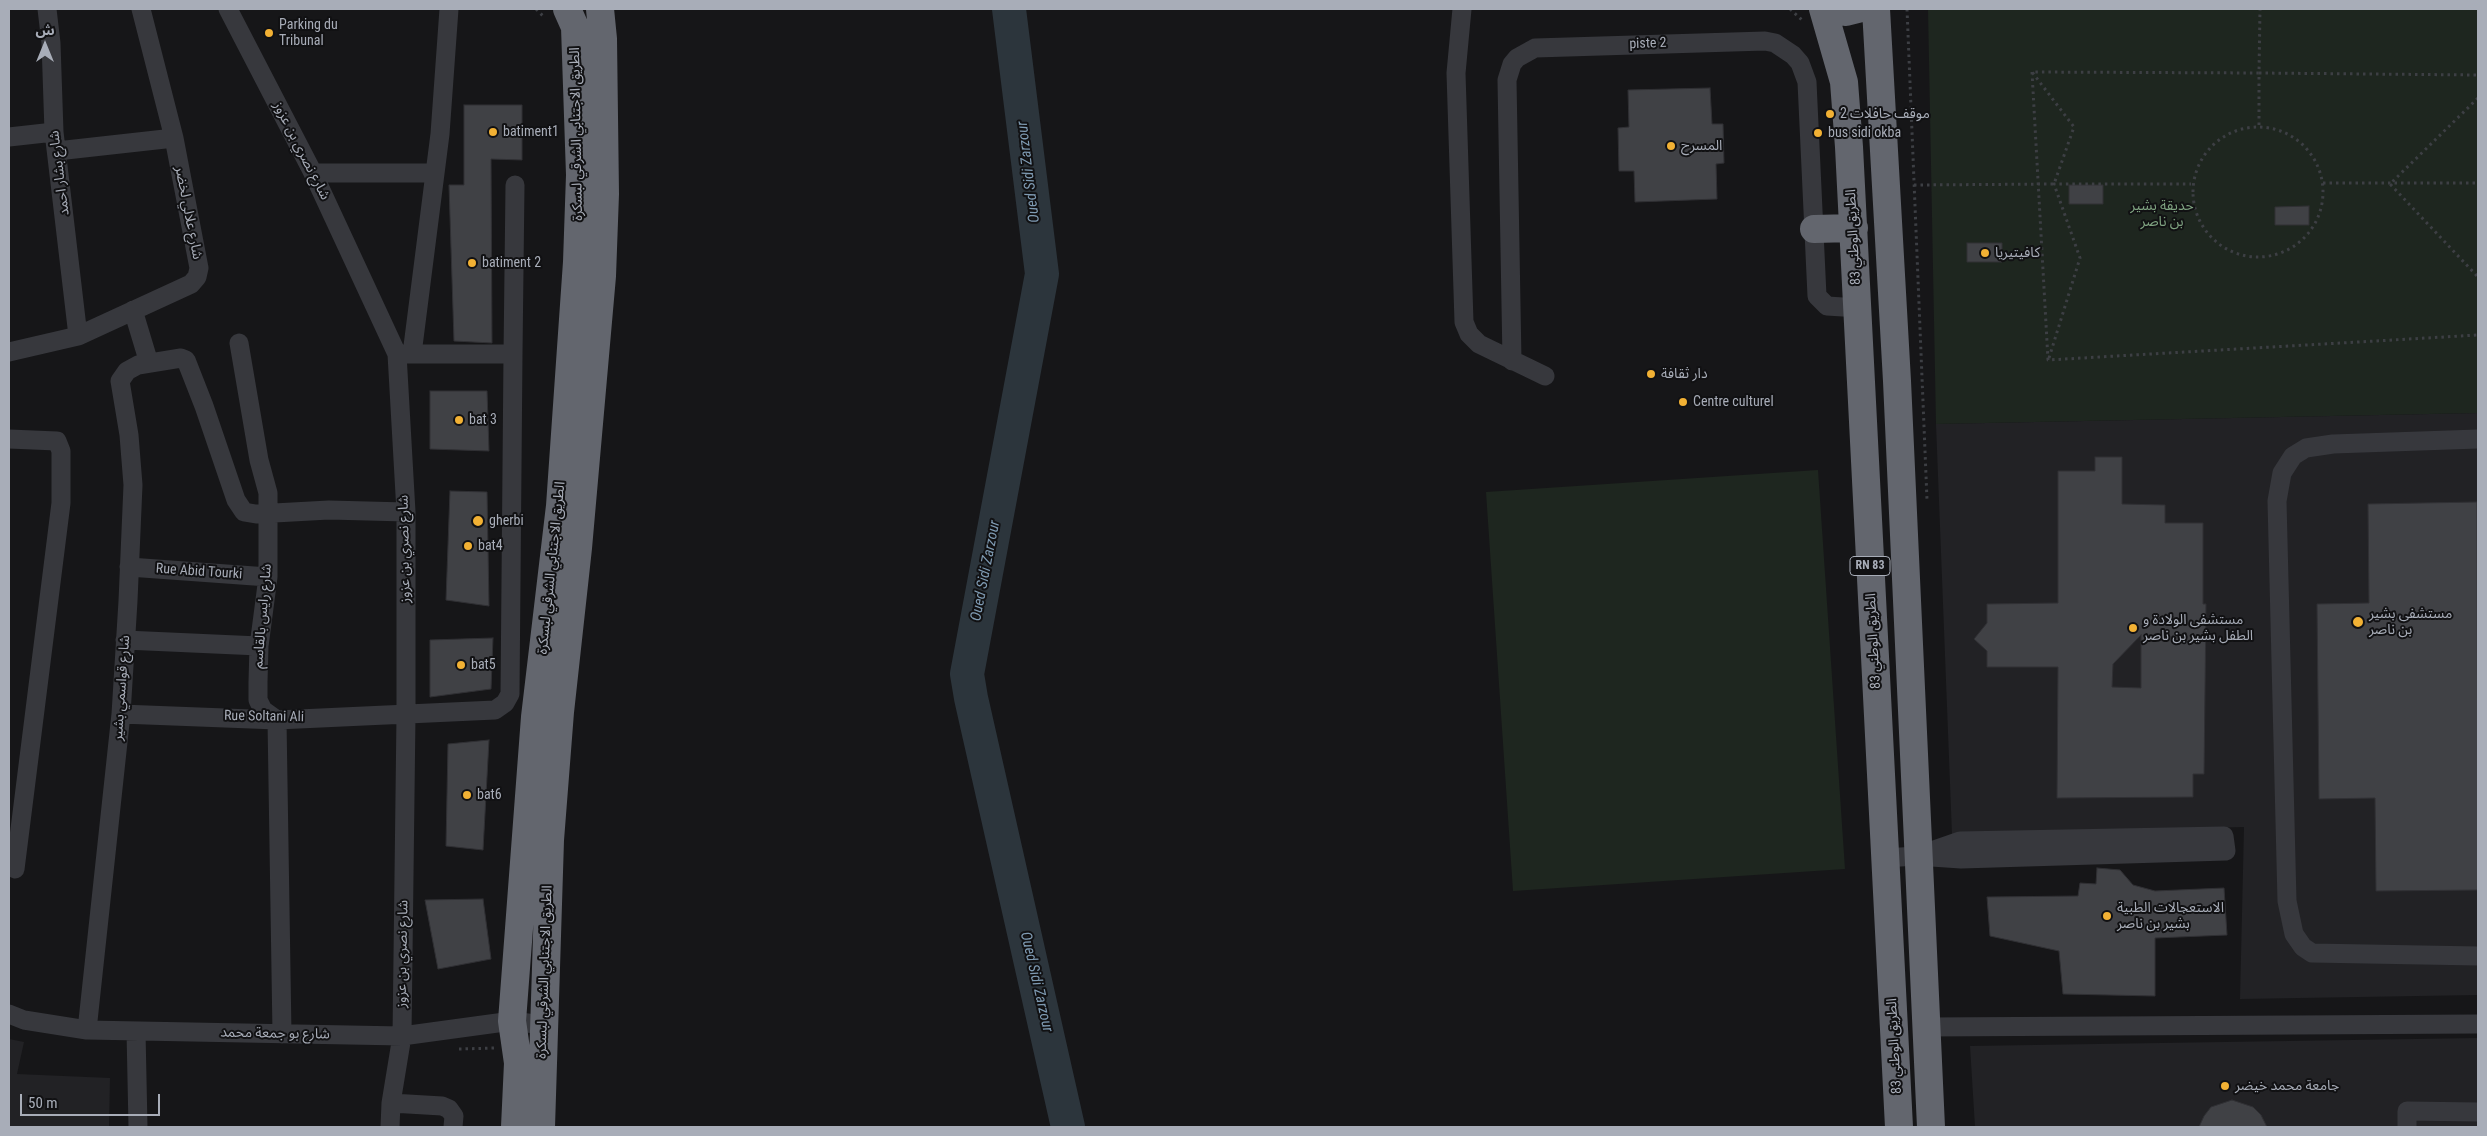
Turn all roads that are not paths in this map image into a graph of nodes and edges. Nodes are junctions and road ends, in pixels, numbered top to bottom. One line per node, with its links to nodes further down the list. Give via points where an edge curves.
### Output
1 (47, 9): 12 (street, شارع بشار احمد)
2 (141, 9): 14 (street, شارع علالي لخضر)
3 (228, 9): 16 (street, شارع نصري بن عزوز)
4 (449, 9): 17 (street)
5 (567, 9): 49 (highway, الطريق الاجتنابي الشرقي لبسكرة, via 575,27 580,175 577,262 560,506 535,717)
6 (600, 9): 50 (highway, الطريق الاجتنابي الشرقي لبسكرة, via 605,194 602,276 550,830)
7 (1462, 9): 28 (street, via 1456,73 1464,322 1474,340)
8 (1823, 9): 19 (highway, الطريق الوطني 83 / RN 83, via 1844,82)
9 (1829, 9): 10 (highway, via 1846,12)
10 (1858, 9)
11 (1876, 9): 44 (highway, RN 83, via 1897,391)
12 (54, 132): 13 (street); 15 (street, شارع بشار احمد)
13 (9, 137)
14 (174, 138): 15 (street); 22 (street, شارع علالي لخضر, via 199,273 191,284)
15 (57, 151): 23 (street, شارع بشار احمد)
16 (313, 173): 17 (street); 26 (street, شارع نصري بن عزوز)
17 (435, 173): 26 (street)
18 (515, 186): 27 (street, Rue Soltani Ali)
19 (1854, 228): 20 (highway); 21 (highway, الطريق الوطني 83 / RN 83)
20 (1814, 229): 21 (street, piste 2, via 1817,296 1827,306); 28 (street, piste 2, via 1807,82 1800,63 1784,48 1765,41 1535,48 1512,64 1507,80)
21 (1858, 308): 45 (highway, الطريق الوطني 83 / RN 83)
22 (133, 310): 23 (street, شارع علالي لخضر); 29 (street)
23 (78, 336): 25 (street, شارع علالي لخضر)
24 (238, 343): 34 (street, شارع رايس بالقاسم, via 268,493)
25 (9, 352)
26 (404, 354): 27 (street); 33 (street, شارع نصري بن عزوز)
27 (513, 354): 40 (street, Rue Soltani Ali, via 510,694 505,703 495,710)
28 (1512, 361): 30 (street)
29 (149, 363): 34 (street, شارع قواسمي بشير, via 186,360 239,506 249,514); 35 (street, شارع قواسمي بشير, via 127,370 120,381 133,485)
30 (1545, 376)
31 (9, 439): 42 (street, via 57,441 61,451 61,503)
32 (2478, 439): 47 (street, via 2333,444 2306,448 2292,456 2282,473 2278,500 2287,901 2294,934 2312,953)
33 (406, 512): 34 (street, شارع قواسمي بشير); 40 (street, شارع نصري بن عزوز)
34 (269, 513): 36 (street, شارع رايس بالقاسم)
35 (129, 567): 36 (street, Rue Abid Tourki); 37 (street, شارع قواسمي بشير)
36 (268, 577): 38 (street, شارع رايس بالقاسم)
37 (125, 640): 38 (street); 39 (street, شارع قواسمي بشير)
38 (259, 646): 41 (street, شارع رايس بالقاسم, via 258,700 263,710)
39 (121, 714): 41 (street, Rue Soltani Ali); 53 (street, شارع قواسمي بشير)
40 (406, 715): 41 (street, Rue Soltani Ali); 56 (street, شارع نصري بن عزوز)
41 (276, 720): 55 (street)
42 (17, 787): 46 (street)
43 (1961, 850): 43 (street, via 2226,851 2224,836); 44 (street)
44 (1917, 856): 45 (street); 52 (highway, RN 83)
45 (1884, 858): 65 (highway, الطريق الوطني 83 / RN 83)
46 (15, 869)
47 (2478, 956)
48 (9, 1014): 53 (street, شارع بو جمعة محمد, via 24,1020)
49 (512, 1021): 50 (street, شارع بو جمعة محمد); 56 (street, شارع بو جمعة محمد); 63 (highway, الطريق الاجتنابي الشرقي لبسكرة, via 518,1063)
50 (543, 1024): 64 (highway, الطريق الاجتنابي الشرقي لبسكرة)
51 (2478, 1024): 52 (street)
52 (1926, 1027): 66 (highway, RN 83)
53 (87, 1030): 54 (street, شارع بو جمعة محمد)
54 (136, 1031): 55 (street, شارع بو جمعة محمد); 60 (street)
55 (282, 1034): 56 (street, شارع بو جمعة محمد)
56 (402, 1036): 57 (street, شارع نصري بن عزوز)
57 (391, 1103): 61 (street, شارع نصري بن عزوز); 62 (street, via 442,1106 454,1116)
58 (2478, 1112): 59 (street)
59 (2407, 1119)
60 (138, 1127)
61 (390, 1127)
62 (453, 1127)
63 (515, 1127)
64 (541, 1127)
65 (1899, 1127)
66 (1931, 1127)

